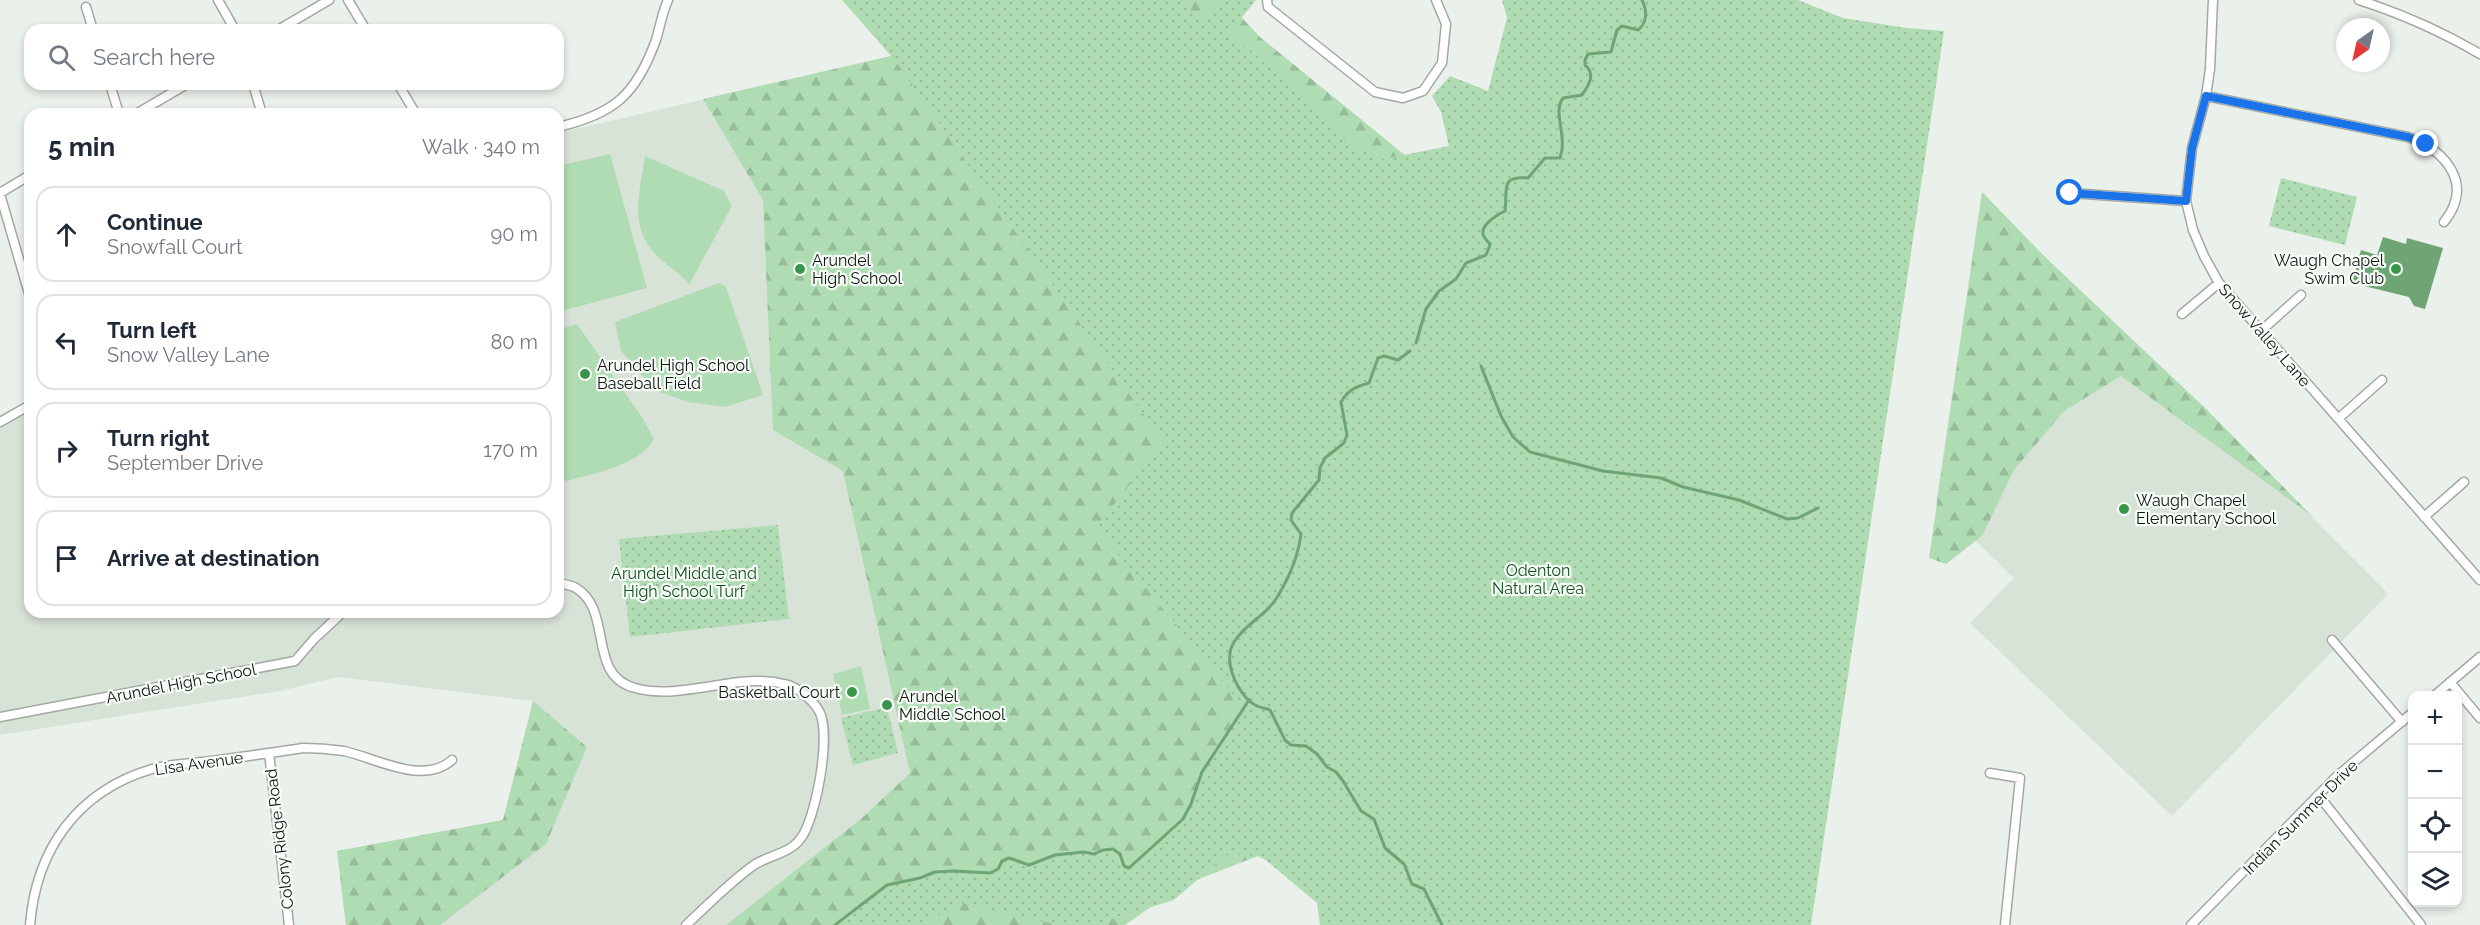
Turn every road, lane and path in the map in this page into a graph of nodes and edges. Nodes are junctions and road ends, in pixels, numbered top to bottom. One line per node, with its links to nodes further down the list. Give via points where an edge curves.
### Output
1 (218, 0): 11 (street)
2 (329, 0): 12 (street)
3 (348, 0): 13 (street)
4 (668, 0): 24 (street, via 642,72 624,98 609,110)
5 (1267, 0): 6 (street, via 1268,7 1376,92 1403,98 1424,91 1443,63 1446,24)
6 (1436, 0)
7 (2213, 0): 19 (street, Snow Valley Lane)
8 (2359, 0): 14 (street, via 2405,15)
9 (86, 7): 10 (street)
10 (91, 24)
11 (232, 24)
12 (288, 24)
13 (362, 24)
14 (2480, 54)
15 (112, 90): 20 (street)
16 (177, 90): 21 (street)
17 (255, 90): 22 (street)
18 (402, 90): 23 (street)
19 (2206, 96): 28 (street, Snow Valley Lane, via 2192,148); 29 (street, via 2408,137 2426,144 2453,171 2455,209)
20 (117, 108)
21 (146, 108)
22 (260, 108)
23 (412, 108)
24 (564, 126)
25 (24, 179): 26 (street)
26 (0, 193): 30 (street)
27 (2070, 193): 28 (street)
28 (2186, 201): 31 (street, Snow Valley Lane, via 2193,230)
29 (2444, 222)
30 (24, 276)
31 (2219, 283): 33 (street); 34 (street, Snow Valley Lane)
32 (2301, 295): 34 (street)
33 (2182, 315)
34 (2262, 330): 37 (street, Snow Valley Lane)
35 (2382, 380): 37 (street)
36 (24, 408): 38 (street)
37 (2339, 418): 40 (street, Snow Valley Lane)
38 (0, 422)
39 (2464, 482): 40 (street)
40 (2424, 517): 41 (street, Snow Valley Lane)
41 (2480, 580)
42 (564, 585): 58 (street, via 575,588 592,604 606,663 633,688 661,691 753,682 784,684 805,695 820,712 824,729 815,807 800,840 754,865)
43 (337, 618): 48 (street, Arundel High School, via 295,662)
44 (2332, 640): 51 (street)
45 (2480, 657): 46 (street)
46 (2450, 682): 47 (street); 50 (street)
47 (2440, 691)
48 (0, 717)
49 (2408, 717): 51 (street, Indian Summer Drive)
50 (2480, 718)
51 (2402, 722): 55 (street, Indian Summer Drive)
52 (269, 753): 53 (street, Lisa Avenue, via 324,748 422,770 445,766); 56 (street, Lisa Avenue, via 153,768 122,780 93,798 73,816 45,859 32,902); 57 (street, Colony Ridge Road)
53 (452, 760)
54 (1990, 773): 59 (street, via 2020,778)
55 (2319, 796): 60 (street, Indian Summer Drive); 61 (street)
56 (30, 925)
57 (289, 925)
58 (686, 925)
59 (2005, 925)
60 (2191, 925)
61 (2421, 925)

